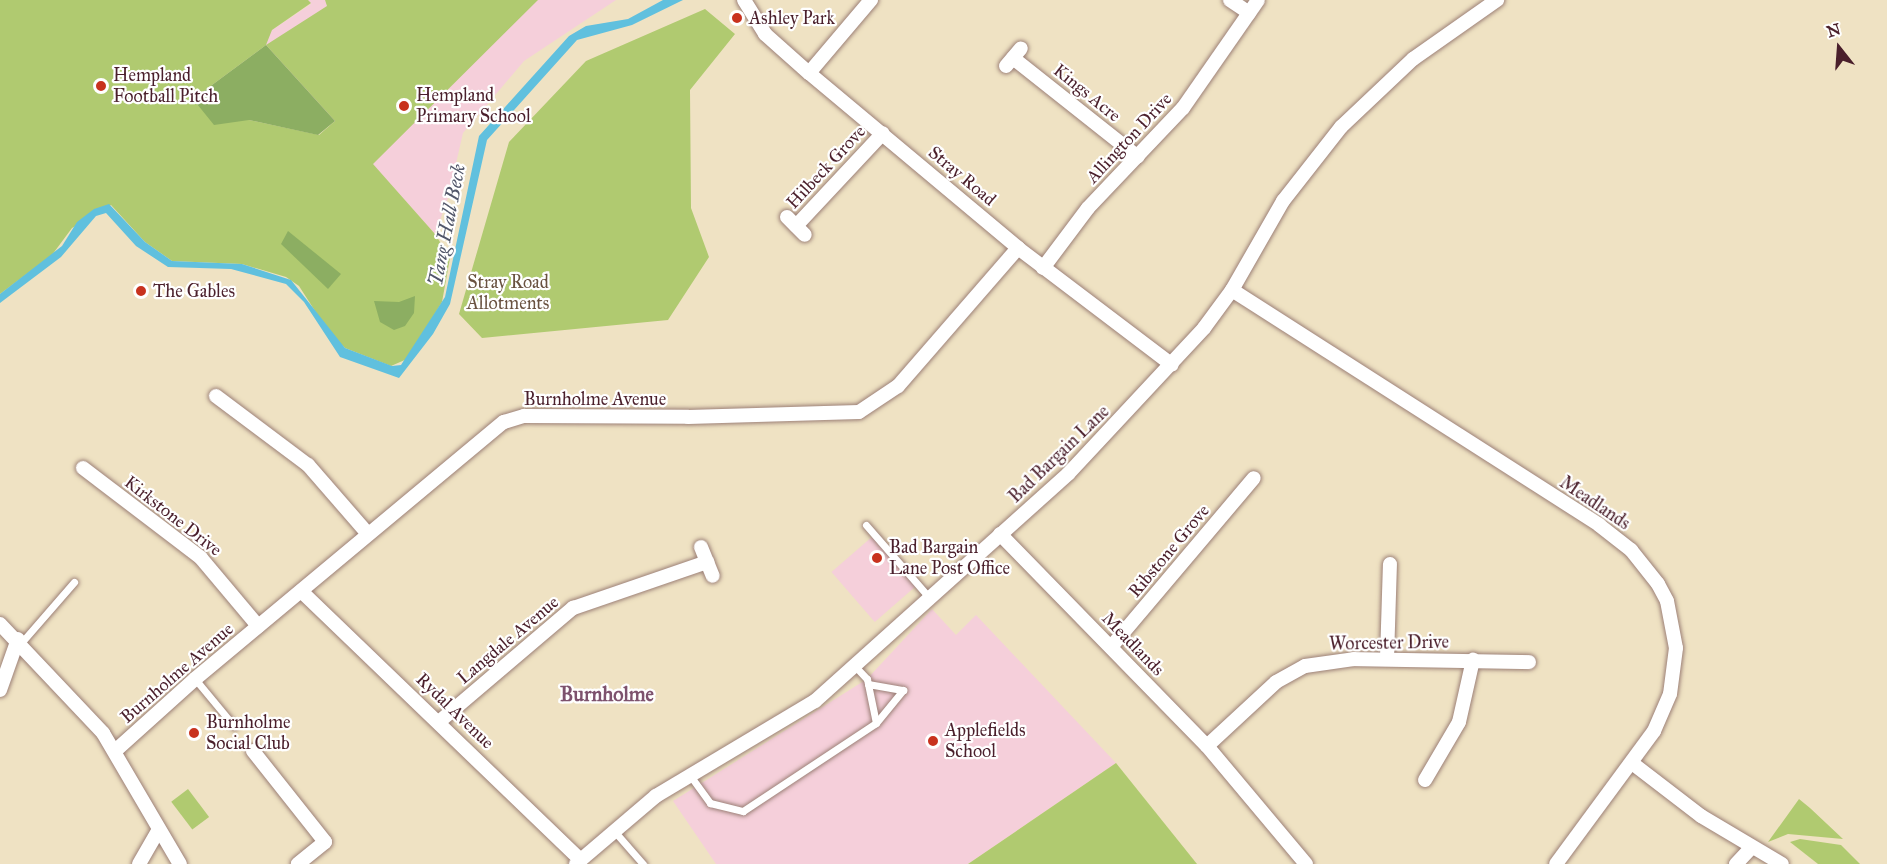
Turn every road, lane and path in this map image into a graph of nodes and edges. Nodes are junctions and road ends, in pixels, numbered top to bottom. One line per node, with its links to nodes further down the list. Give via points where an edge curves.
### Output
1 (744, 0): 8 (street, Stray Road, via 765,34)
2 (871, 0): 8 (street)
3 (1230, 0): 6 (street)
4 (1258, 0): 6 (street, Allington Drive)
5 (1489, 2): 14 (street, Bad Bargain Lane, via 1413,59 1341,127 1283,201)
6 (1249, 13): 10 (street, Allington Drive, via 1183,108)
7 (1014, 57): 10 (street, Kings Acre)
8 (809, 73): 9 (street, Stray Road)
9 (883, 133): 11 (street, Hilbeck Grove); 12 (street, Stray Road)
10 (1138, 157): 13 (street, Allington Drive, via 1088,208)
11 (796, 226)
12 (1018, 248): 13 (street, Stray Road); 20 (street, Burnholme Avenue, via 898,386 860,412 513,418)
13 (1043, 268): 15 (street, Stray Road)
14 (1232, 290): 15 (street, Bad Bargain Lane); 46 (street, Meadlands, via 1599,525 1645,564 1667,602 1676,665 1665,710)
15 (1172, 365): 21 (street, Bad Bargain Lane, via 1068,474)
16 (216, 396): 20 (street, via 308,465)
17 (83, 468): 30 (street, Kirkstone Drive, via 201,558)
18 (1254, 478): 32 (street, Ribstone Grove)
19 (866, 525): 28 (lane)
20 (368, 534): 27 (street, Burnholme Avenue)
21 (1000, 534): 28 (street, Bad Bargain Lane); 32 (street, Meadlands)
22 (701, 548): 23 (street)
23 (707, 562): 25 (street); 40 (street, Langdale Avenue, via 573,608)
24 (1390, 564): 33 (street)
25 (712, 576)
26 (74, 582): 31 (lane)
27 (301, 591): 30 (street, Burnholme Avenue); 40 (street, Rydal Avenue)
28 (928, 596): 36 (street, Bad Bargain Lane)
29 (0, 624): 31 (street)
30 (258, 626): 37 (street, Burnholme Avenue)
31 (19, 641): 39 (street); 45 (street)
32 (1111, 647): 43 (street, Meadlands)
33 (1388, 658): 34 (street, Worcester Drive); 43 (street, Worcester Drive, via 1323,662 1290,673)
34 (1473, 660): 35 (street, Worcester Drive); 48 (street, via 1460,722)
35 (1529, 662)
36 (856, 667): 38 (lane); 47 (street, Bad Bargain Lane, via 815,701)
37 (195, 679): 42 (lane); 45 (street, Burnholme Avenue)
38 (868, 684): 41 (lane); 41 (lane, via 903,690)
39 (0, 690)
40 (440, 721): 52 (street, Rydal Avenue)
41 (876, 723): 47 (lane, via 743,812 710,803)
42 (234, 726)
43 (1207, 746): 57 (street, Meadlands)
44 (253, 751): 55 (street, via 325,842)
45 (116, 752): 49 (street)
46 (1632, 763): 51 (street); 58 (street, Meadlands)
47 (689, 774): 50 (street, Bad Bargain Lane)
48 (1425, 780)
49 (158, 831): 53 (street); 54 (street)
50 (615, 831): 52 (street, Bad Bargain Lane); 56 (lane)
51 (1751, 848): 59 (street); 60 (street)
52 (579, 862)
53 (139, 864)
54 (180, 864)
55 (298, 864)
56 (643, 864)
57 (1306, 864)
58 (1556, 864)
59 (1736, 864)
60 (1782, 864)

